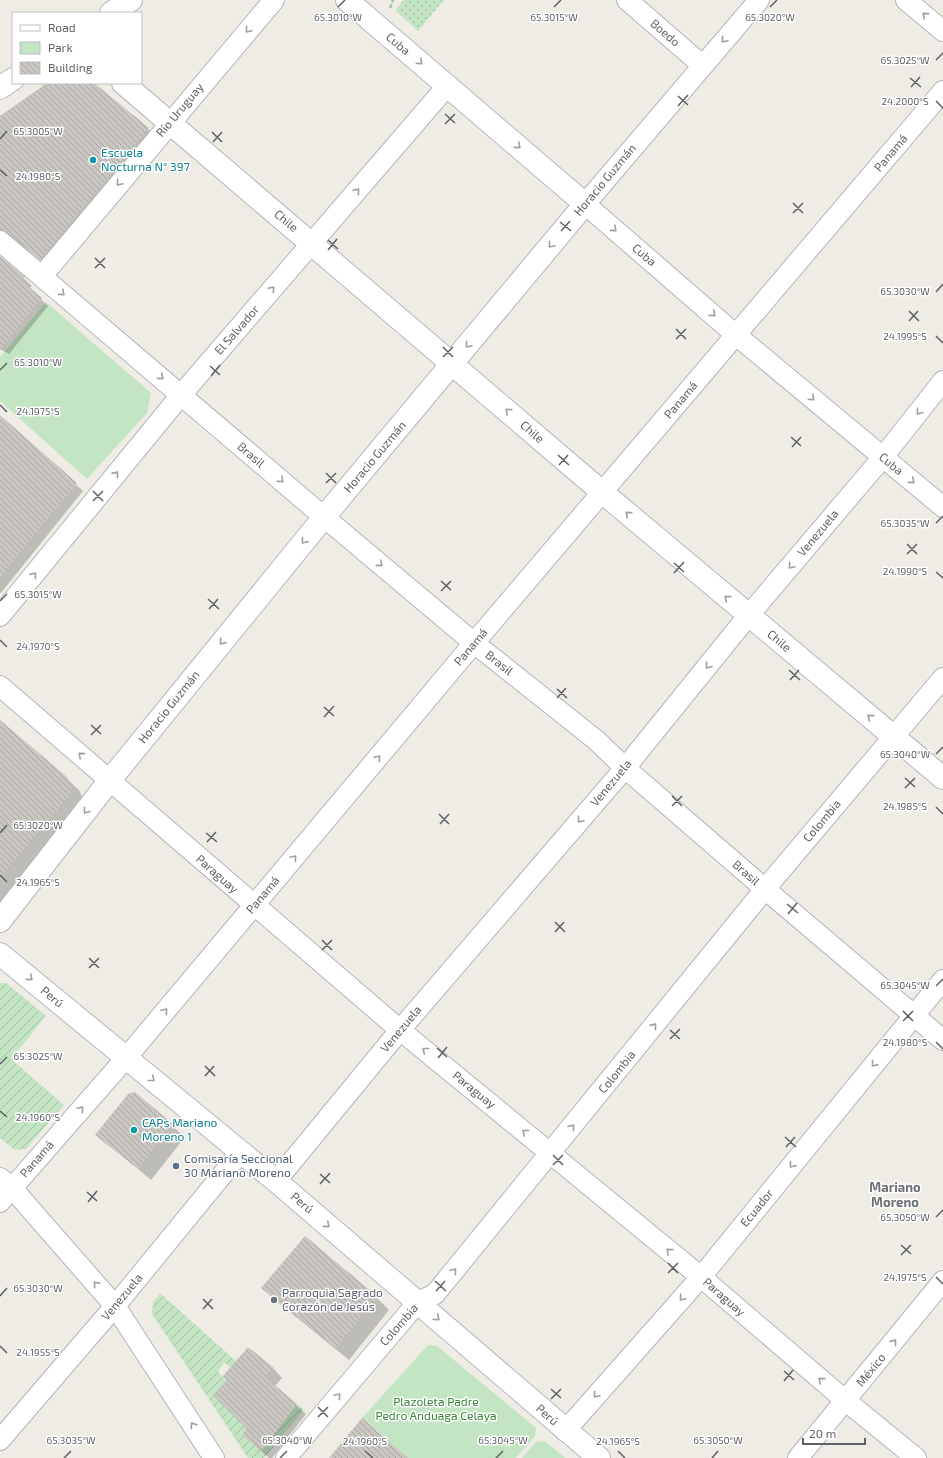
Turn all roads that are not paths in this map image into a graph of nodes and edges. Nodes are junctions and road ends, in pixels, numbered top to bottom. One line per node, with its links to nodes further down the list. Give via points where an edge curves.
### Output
1 (131, 0): 7 (street)
2 (274, 0): 15 (street, Río Uruguay, one-way to 15)
3 (347, 0): 12 (street, Cuba, one-way to 12)
4 (627, 0): 9 (street, Boedo)
5 (759, 0): 9 (street, Horacio Guzmán, one-way to 9)
6 (906, 0): 8 (street, one-way to 6)
7 (113, 12)
8 (943, 31)
9 (702, 65): 16 (street, Horacio Guzmán)
10 (12, 81): 13 (street)
11 (124, 84): 15 (street, Chile)
12 (448, 85): 16 (street, Cuba, one-way to 16); 18 (street, El Salvador, one-way to 12)
13 (0, 88)
14 (943, 91): 20 (street, Panamá)
15 (169, 123): 18 (street, Chile); 19 (street, Río Uruguay, one-way to 19)
16 (585, 204): 20 (street, Cuba, one-way to 20); 21 (street, Horacio Guzmán, one-way to 21)
17 (0, 241): 19 (street, Brasil)
18 (312, 243): 21 (street, Chile); 23 (street, El Salvador, one-way to 18)
19 (42, 276): 23 (street, Brasil, one-way to 23)
20 (736, 335): 24 (street, Cuba, one-way to 24); 25 (street, Panamá)
21 (453, 364): 25 (street, Chile, one-way to 21); 27 (street, Horacio Guzmán)
22 (943, 381): 24 (street, Venezuela, one-way to 24)
23 (181, 394): 27 (street, Brasil, one-way to 27); 28 (street, El Salvador, one-way to 23)
24 (883, 457): 26 (street, Cuba, one-way to 26); 29 (street, Venezuela, one-way to 29)
25 (602, 492): 29 (street, Chile, one-way to 25); 30 (street, Panamá)
26 (943, 507)
27 (324, 517): 30 (street, Brasil, one-way to 30); 36 (street, Horacio Guzmán, one-way to 36)
28 (0, 616)
29 (748, 616): 33 (street, Chile, one-way to 29); 34 (street, Venezuela, one-way to 34)
30 (474, 643): 34 (street, Brasil, via 596,740); 38 (street, Panamá, one-way to 30)
31 (943, 678): 33 (street, Colombia)
32 (0, 686): 36 (street, Paraguay, one-way to 32)
33 (894, 736): 35 (street, Chile); 37 (street, Colombia)
34 (624, 768): 37 (street, Brasil); 43 (street, Venezuela, one-way to 43)
35 (943, 778)
36 (110, 780): 38 (street, Paraguay); 39 (street, Horacio Guzmán, one-way to 39)
37 (765, 889): 42 (street, Brasil); 47 (street, Colombia, one-way to 37)
38 (254, 905): 43 (street, Paraguay); 45 (street, Panamá, one-way to 38)
39 (0, 921)
40 (0, 954): 45 (street, Perú, one-way to 45)
41 (943, 980): 42 (street, Ecuador)
42 (913, 1015): 44 (street, Brasil); 50 (street, Ecuador, one-way to 50)
43 (400, 1030): 47 (street, Paraguay, one-way to 43); 48 (street, Venezuela)
44 (943, 1040)
45 (126, 1058): 46 (street, Perú, one-way to 46); 49 (street, Panamá, one-way to 45)
46 (241, 1152): 48 (street, Perú); 53 (street, Venezuela)
47 (551, 1153): 50 (street, Paraguay, one-way to 47); 52 (street, Colombia, one-way to 47, via 435,1294)
48 (276, 1181): 52 (street, Perú, one-way to 52)
49 (4, 1190): 53 (street, one-way to 49)
50 (701, 1277): 54 (street, Paraguay, one-way to 50); 55 (street, Ecuador, one-way to 55)
51 (943, 1281): 54 (street, México, one-way to 51)
52 (418, 1302): 55 (street, Perú, one-way to 55); 58 (street, Colombia, one-way to 52)
53 (115, 1306): 56 (street, Venezuela); 57 (street, one-way to 53)
54 (846, 1401): 60 (street, México); 61 (street, Paraguay)
55 (565, 1431): 59 (street, Perú)
56 (0, 1440)
57 (205, 1453)
58 (286, 1458)
59 (599, 1458)
60 (798, 1458)
61 (916, 1458)

